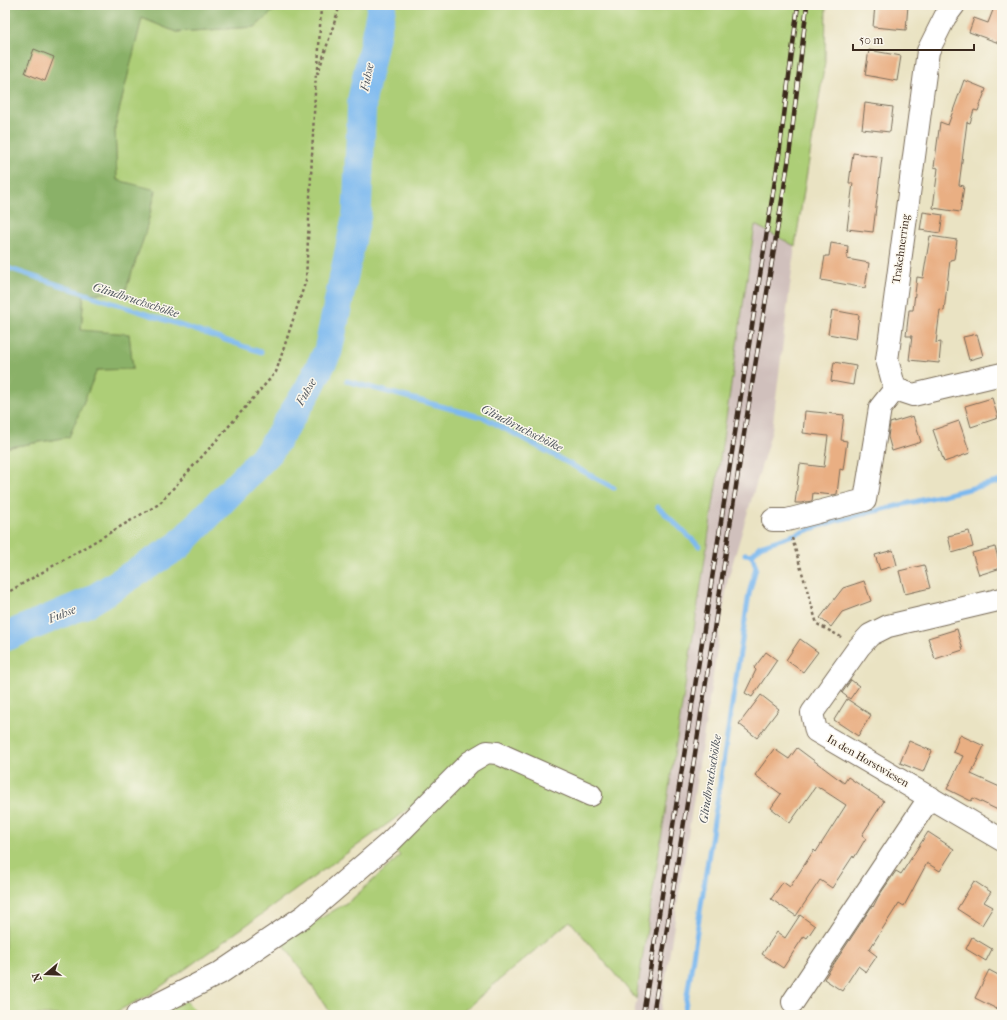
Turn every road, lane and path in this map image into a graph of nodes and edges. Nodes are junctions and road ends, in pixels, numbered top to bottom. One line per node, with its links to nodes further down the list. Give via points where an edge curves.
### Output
1 (320, 5): 4 (path)
2 (340, 5): 4 (path)
3 (954, 5): 6 (street, Trakehnerring, via 928,51 887,360)
4 (318, 73): 9 (path, via 316,72 306,280 276,372 159,504)
5 (1002, 374): 6 (street, via 913,395)
6 (895, 389): 7 (street, via 880,408 865,500 787,520)
7 (772, 520)
8 (793, 545): 11 (path, via 816,624)
9 (5, 594)
10 (1002, 599): 11 (street, In den Horstwiesen, via 888,626 870,635)
11 (858, 647): 13 (street, In den Horstwiesen, via 812,713 816,731)
12 (591, 796): 16 (street, via 497,753 487,752 470,762 389,842 304,916 220,973)
13 (930, 797): 14 (street, In den Horstwiesen); 15 (street)
14 (1002, 840)
15 (793, 1002)
16 (137, 1015)

